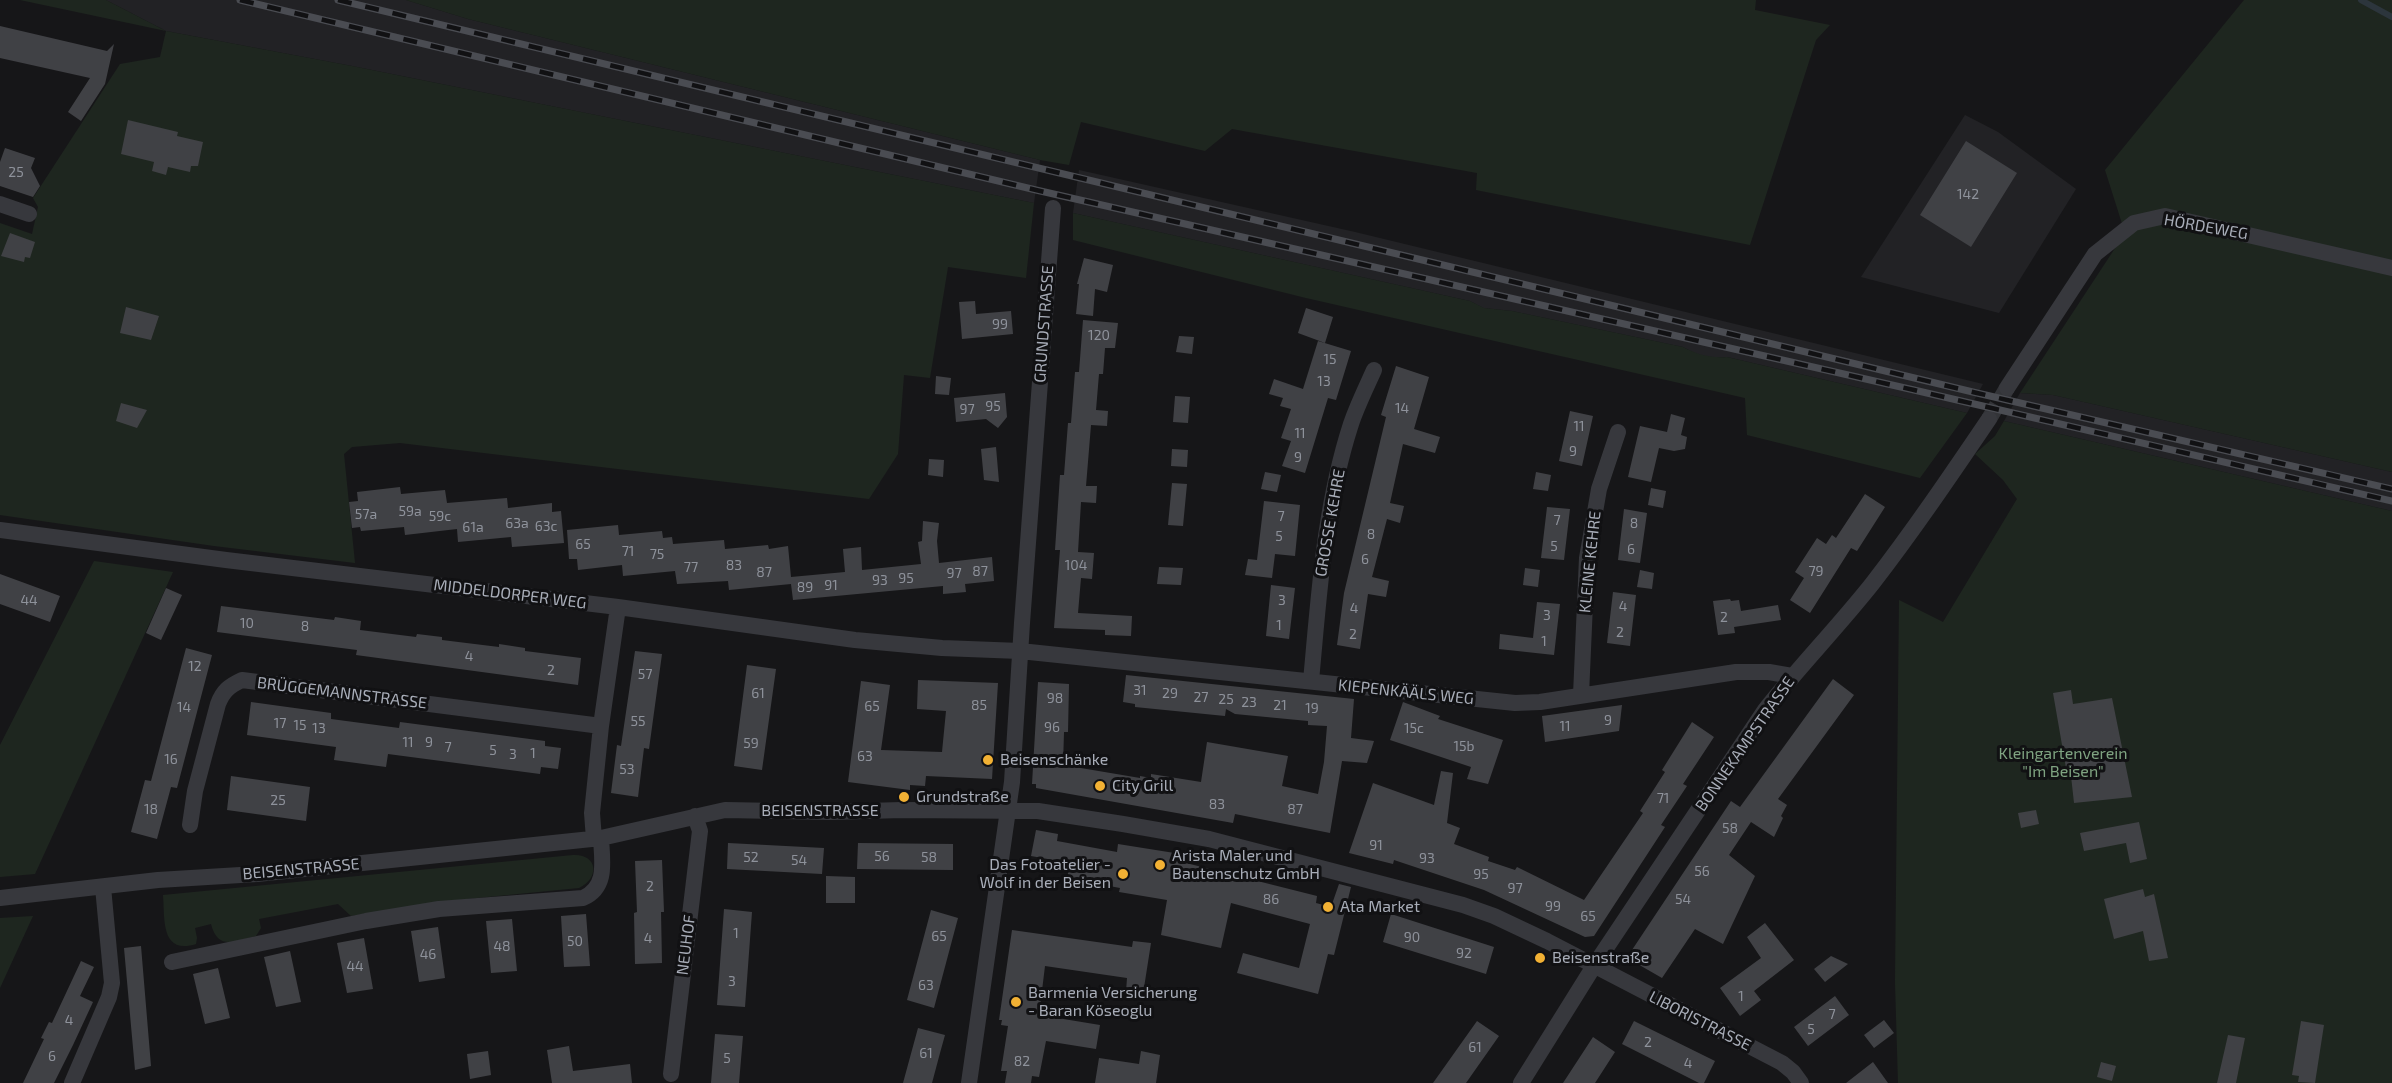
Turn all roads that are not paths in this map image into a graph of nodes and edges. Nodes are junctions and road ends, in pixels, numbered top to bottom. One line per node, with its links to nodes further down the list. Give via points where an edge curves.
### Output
1 (0, 204): 3 (street)
2 (1053, 208): 11 (street, GRUNDSTRASSE)
3 (29, 214)
4 (2392, 268): 6 (street, HÖRDEWEG, via 2165,216 2134,223 2095,254)
5 (1374, 370): 13 (street, GROSSE KEHRE, via 1351,424 1337,476 1320,585)
6 (2007, 388)
7 (1989, 419): 12 (street, BONNEKAMPSTRASSE, via 1883,570)
8 (1618, 432): 14 (street, KLEINE KEHRE, via 1599,489 1587,558)
9 (0, 530): 10 (street, MIDDELDORPER WEG)
10 (618, 607): 11 (street, MIDDELDORPER WEG, via 855,640); 15 (street)
11 (1020, 651): 13 (street, KIEPENKÄÄLS WEG); 16 (street, GRUNDSTRASSE)
12 (1792, 676): 14 (street, KIEPENKÄÄLS WEG, via 1736,672); 23 (street, BONNEKAMPSTRASSE, via 1764,710)
13 (1311, 681): 14 (street, KIEPENKÄÄLS WEG, via 1515,703)
14 (1581, 695)
15 (601, 726): 18 (street, BRÜGGEMANNSTRASSE, via 242,680 231,685 218,704 195,790); 19 (street, via 592,813)
16 (1007, 812): 17 (street, BEISENSTRASSE, via 725,810); 23 (street, BEISENSTRASSE, via 1038,811 1209,839 1398,887 1494,916); 26 (street, GRUNDSTRASSE)
17 (695, 816): 19 (street, BEISENSTRASSE); 24 (street, NEUHOF, via 700,831)
18 (190, 825)
19 (598, 839): 20 (street, BEISENSTRASSE); 22 (street, via 601,878 592,894 583,898 439,909)
20 (103, 887): 21 (street, BEISENSTRASSE); 25 (street, via 112,983)
21 (0, 898)
22 (172, 962)
23 (1594, 966): 27 (street, BONNEKAMPSTRASSE); 28 (street, LIBORISTRASSE, via 1782,1063)
24 (670, 1074)
25 (76, 1081)
26 (969, 1083)
27 (1521, 1083)
28 (1801, 1083)

